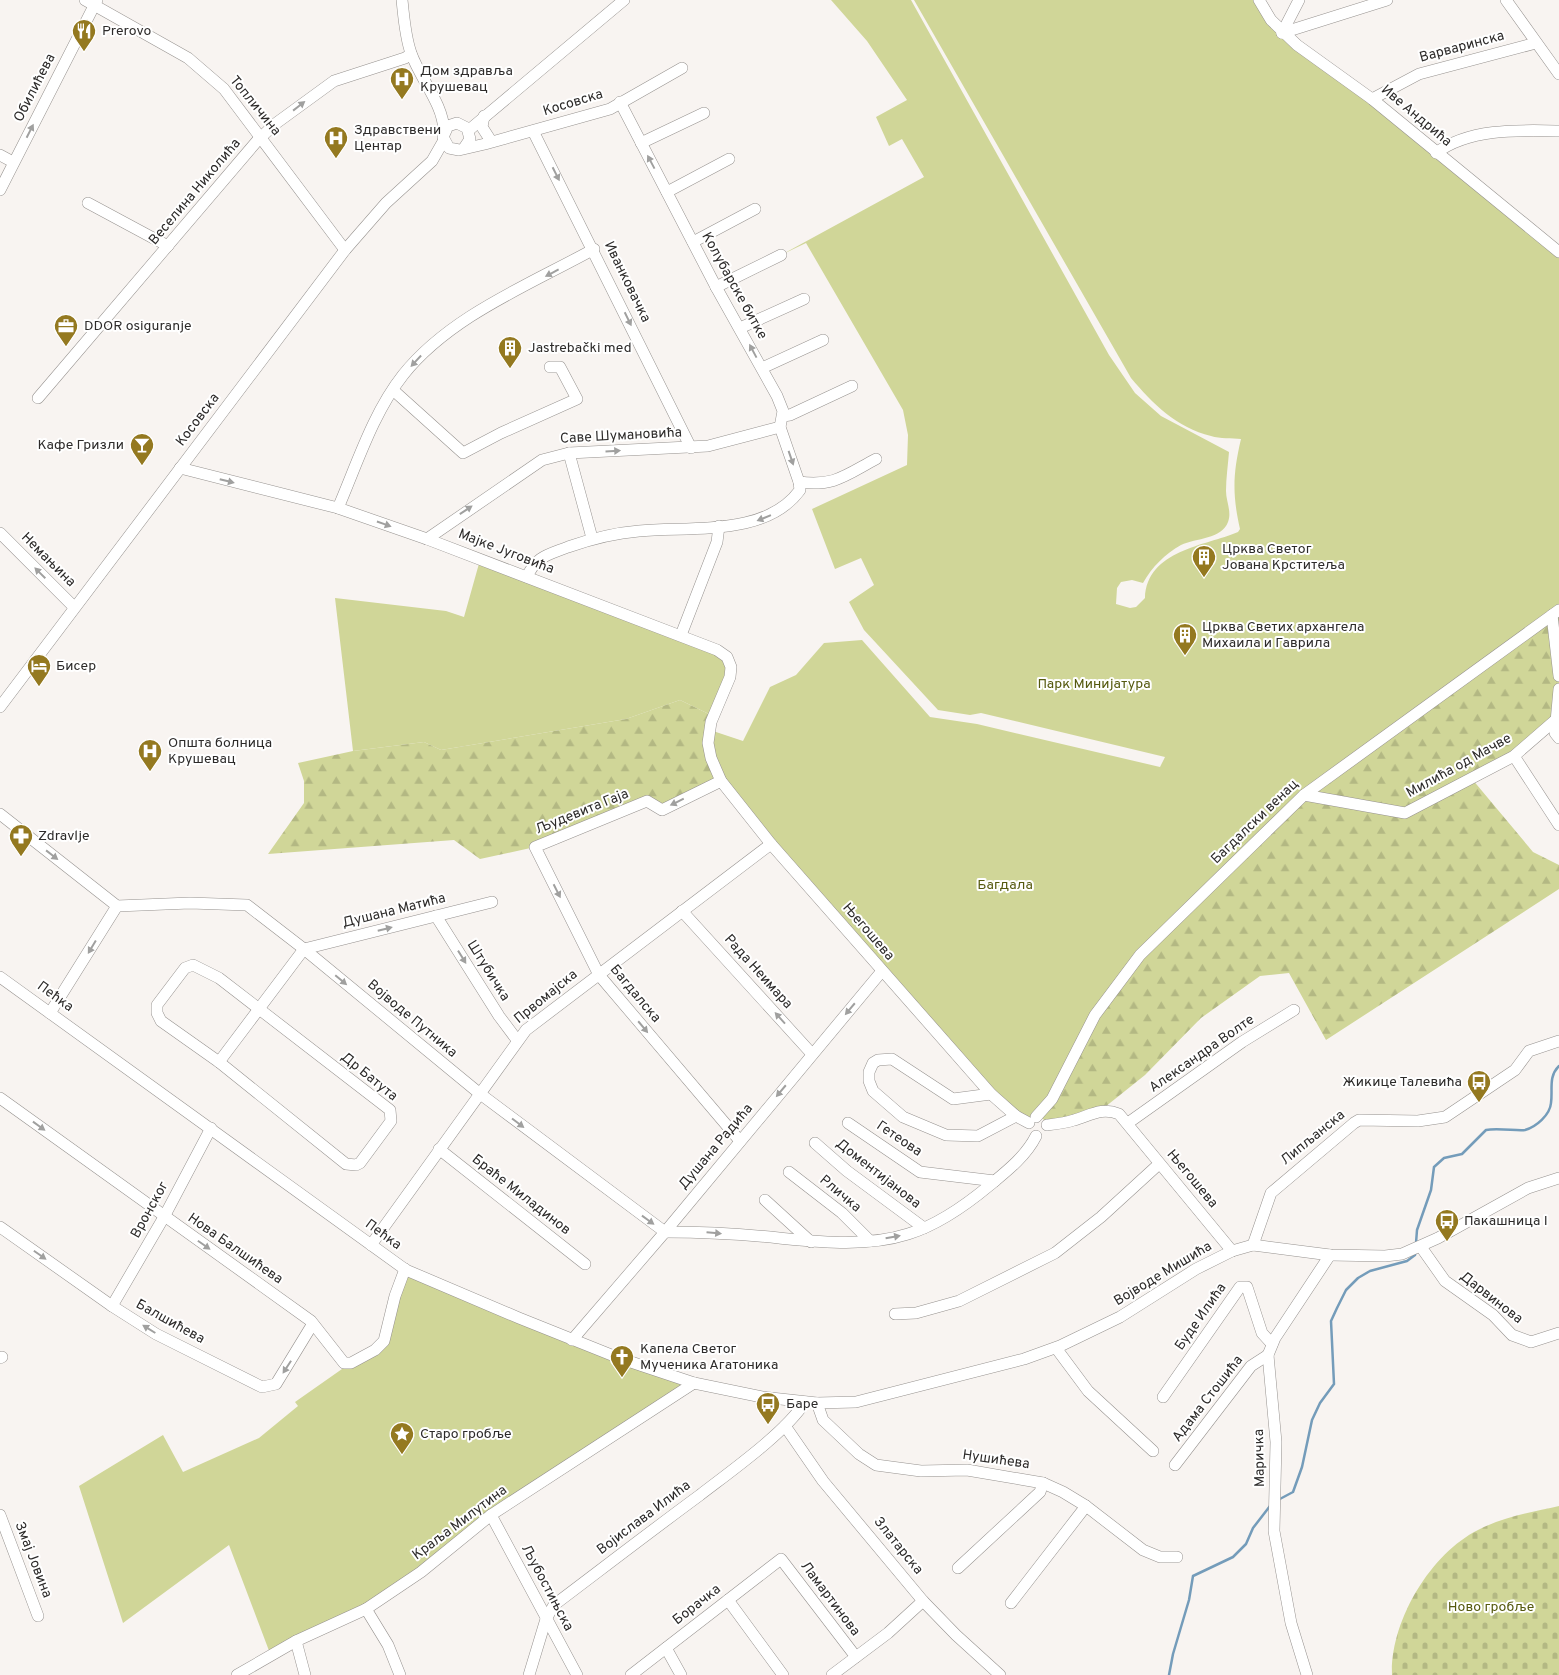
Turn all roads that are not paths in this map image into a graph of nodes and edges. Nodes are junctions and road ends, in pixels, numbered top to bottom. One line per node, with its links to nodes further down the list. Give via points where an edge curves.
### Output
1 (402, 0): 10 (street)
2 (624, 0): 17 (street, Косовска)
3 (1258, 0): 8 (street, Иве Андрића)
4 (1299, 0): 8 (street)
5 (1387, 0): 8 (street)
6 (1506, 0): 9 (street)
7 (92, 2): 22 (street, Топличина, via 188,58 224,89); 30 (street, Обилићева, one-way to 7)
8 (1282, 33): 13 (street, Иве Андрића)
9 (1536, 43): 12 (street); 13 (street, Варваринска, via 1419,74)
10 (411, 54): 15 (street); 22 (street, Веселина Николића, one-way to 10, via 334,81)
11 (682, 68): 14 (street, Косовска)
12 (1559, 74)
13 (1372, 99): 26 (street, Иве Андрића)
14 (620, 102): 19 (street, Косовска, via 610,109); 24 (street, Колубарске битке)
15 (440, 110): 18 (street); 21 (street)
16 (704, 113): 24 (street)
17 (482, 117): 18 (street, Косовска); 23 (street, via 482,127)
18 (464, 128): 21 (street, Косовска); 23 (street); 25 (street, Косовска, via 469,142)
19 (533, 130): 23 (street, Косовска); 38 (street, Иванковачка, one-way to 38)
20 (1559, 131): 26 (street, via 1483,134 1450,143)
21 (444, 136): 25 (street, via 449,148); 29 (street, Косовска)
22 (261, 137): 36 (street, Веселина Николића); 37 (street, Топличина)
23 (492, 141): 25 (street, Косовска)
24 (641, 143): 32 (street, Колубарске битке, one-way to 24)
25 (460, 149): 29 (street, Косовска)
26 (1436, 153): 39 (street, Иве Андрића)
27 (0, 155): 30 (street)
28 (729, 159): 32 (street)
29 (432, 161): 37 (street, Косовска, via 386,202)
30 (14, 162): 31 (street, Обилићева)
31 (0, 190)
32 (667, 192): 35 (street, Колубарске битке)
33 (88, 203): 36 (street)
34 (755, 209): 35 (street)
35 (693, 242): 41 (street, Колубарске битке)
36 (168, 246): 49 (street, Веселина Николића)
37 (345, 250): 54 (street, Косовска)
38 (594, 250): 48 (street, one-way to 48, via 452,328 426,351); 51 (street, Иванковачка, one-way to 51)
39 (1559, 252)
40 (781, 255): 41 (street)
41 (716, 287): 43 (street, Колубарске битке)
42 (804, 299): 43 (street)
43 (740, 328): 46 (street, Колубарске битке, one-way to 43)
44 (823, 340): 46 (street)
45 (550, 367): 48 (street, via 560,367 577,400 463,453)
46 (762, 368): 50 (street, Колубарске битке, via 777,396)
47 (852, 386): 50 (street, Саве Шумановића)
48 (394, 390): 56 (street, via 364,446)
49 (38, 398)
50 (782, 421): 51 (street, Саве Шумановића, via 727,442); 55 (street, Колубарске битке, one-way to 55)
51 (691, 448): 52 (street, Саве Шумановића, one-way to 51)
52 (569, 453): 59 (street); 60 (street, Саве Шумановића, one-way to 52, via 542,460)
53 (876, 459): 55 (street, via 832,483)
54 (180, 468): 56 (street, Мајке Југовића, one-way to 56); 62 (street, Косовска)
55 (799, 486): 57 (street, one-way to 57, via 782,509 768,517 749,524)
56 (338, 508): 60 (street, Мајке Југовића, one-way to 60)
57 (718, 526): 59 (street, via 634,531); 64 (street, via 717,542)
58 (0, 533): 62 (street, Немањина, one-way to 58)
59 (592, 538): 61 (street, via 532,564)
60 (427, 539): 61 (street, Мајке Југовића)
61 (527, 577): 64 (street, Мајке Југовића)
62 (74, 607): 67 (street, Косовска)
63 (1555, 613): 65 (street); 73 (street, Багдалски венац)
64 (681, 635): 70 (street, Мајке Југовића, via 717,650 727,657 731,667 730,678 711,722)
65 (1559, 676)
66 (1559, 689): 68 (street)
67 (0, 707)
68 (1557, 717): 69 (street, via 1555,733); 71 (street, Милића од Мачве)
69 (1559, 738)
70 (708, 743): 72 (street, Његошева)
71 (1514, 756): 73 (street, Милића од Мачве, via 1405,813); 75 (street)
72 (721, 781): 76 (street, Његошева); 77 (street, Људевита Гаја, one-way to 77, via 662,810 647,801)
73 (1304, 794): 97 (street, Багдалски венац, via 1140,955 1095,1015 1052,1099)
74 (0, 814): 79 (street, one-way to 79)
75 (1559, 825)
76 (771, 844): 80 (street, Првомајска); 83 (street, Његошева)
77 (535, 847): 84 (street, Багдалска, one-way to 84)
78 (492, 902): 81 (street, Душана Матића)
79 (117, 906): 82 (street, Војводе Путника, via 246,905); 88 (street, one-way to 88)
80 (682, 911): 84 (street, Првомајска); 91 (street, Рада Неимара, one-way to 80)
81 (436, 916): 82 (street, Душана Матића, one-way to 81); 89 (street, Штубичка, one-way to 89)
82 (304, 948): 87 (street); 93 (street, Војводе Путника, one-way to 93)
83 (882, 971): 91 (street, Душана Радића, one-way to 91); 94 (street, Његошева)
84 (599, 974): 89 (street, Првомајска, via 544,1014); 103 (street, Багдалска, one-way to 103)
85 (0, 977): 88 (street, Пећка)
86 (1294, 1010): 99 (street, Александра Волте, via 1242,1042)
87 (259, 1011): 92 (street); 92 (street, Др Батута, via 219,978 193,965 185,968 169,987 157,1005 156,1013 161,1021); 92 (street, Др Батута, via 390,1110 391,1121 360,1163 346,1164)
88 (50, 1013): 101 (street, Пећка)
89 (517, 1040): 93 (street, Првомајска)
90 (1559, 1041): 118 (street, Липљанска, via 1529,1051 1515,1070 1445,1117 1359,1120 1354,1123 1272,1193)
91 (812, 1054): 103 (street, Душана Радића, one-way to 103)
92 (219, 1062)
93 (479, 1093): 105 (street, Првомајска); 114 (street, Војводе Путника, one-way to 114)
94 (992, 1094): 96 (street, Његошева); 96 (street, via 953,1099 892,1059 885,1058 873,1063 869,1081 873,1091 903,1117 946,1135 978,1136)
95 (0, 1098): 111 (street, Нова Балшићева, one-way to 111)
96 (1016, 1116): 97 (street, Његошева)
97 (1032, 1120): 100 (street, via 1042,1118); 102 (street, via 1030,1132)
98 (848, 1123): 109 (street, Гетеова, via 920,1172)
99 (1128, 1124): 100 (street, Његошева, via 1120,1114 1100,1110 1072,1121); 106 (street, Његошева)
100 (1047, 1125): 102 (street, via 1044,1133)
101 (211, 1128): 111 (street, Вронског); 117 (street, Пећка)
102 (1036, 1136): 109 (street, via 1024,1154)
103 (740, 1141): 114 (street, Душана Радића)
104 (815, 1143): 113 (street, Доментијанова)
105 (439, 1149): 117 (street, Првомајска); 122 (street, Браће Миладинов)
106 (1159, 1164): 120 (street, Његошева); 125 (street, via 1102,1217 1055,1253 959,1301 916,1313)
107 (789, 1172): 115 (street, Рличка, via 842,1213)
108 (1559, 1178): 119 (street, Војводе Мишића, via 1528,1188)
109 (994, 1181): 113 (street, via 973,1199)
110 (765, 1200): 116 (street)
111 (164, 1217): 124 (street, Вронског); 126 (street, Нова Балшићева, one-way to 126, via 311,1321)
112 (0, 1227): 124 (street, Балшићева, one-way to 124)
113 (924, 1228): 115 (street, one-way to 113, via 906,1235)
114 (665, 1232): 116 (street, one-way to 116, via 702,1232); 128 (street, Душана Радића)
115 (870, 1241): 116 (street)
116 (811, 1242)
117 (371, 1245): 123 (street, Пећка)
118 (1253, 1245): 120 (street, Војводе Мишића); 121 (street, Војводе Мишића)
119 (1424, 1245): 121 (street, Војводе Мишића, via 1402,1254 1386,1256); 127 (street, Дарвинова, via 1445,1281 1493,1315 1512,1335 1531,1342)
120 (1232, 1251): 130 (street, Војводе Мишића, via 1196,1269 1120,1317)
121 (1330, 1255): 129 (street, Маричка)
122 (585, 1264)
123 (405, 1269): 126 (street, Нова Балшићева, via 384,1342 375,1350 351,1363 344,1363); 128 (street, Пећка)
124 (112, 1306): 126 (street, Балшићева, one-way to 124, via 276,1384 267,1388 156,1334)
125 (895, 1314)
126 (312, 1325)
127 (1559, 1333)
128 (572, 1340): 132 (street, Пећка)
129 (1272, 1344): 131 (street, Маричка); 133 (street, Буде Илића, via 1262,1333 1247,1286 1240,1287)
130 (1056, 1348): 134 (street, Војводе Мишића, via 872,1399); 136 (street, via 1088,1392)
131 (1268, 1355): 137 (street, Адама Стошића, via 1251,1366); 165 (street, Маричка, via 1276,1442 1274,1532 1291,1623)
132 (694, 1383): 134 (street, Пећка, via 762,1397); 141 (street, Краља Милутина)
133 (1163, 1397)
134 (811, 1402): 135 (street, Војислава Илића); 138 (street, Нушићева, via 822,1420 876,1465 921,1471 968,1470)
135 (785, 1426): 146 (street, Златарска, via 823,1480); 150 (street, Војислава Илића, via 554,1605)
136 (1153, 1452)
137 (1175, 1465)
138 (1043, 1483): 139 (street, Нушићева); 144 (street, via 1040,1492)
139 (1086, 1506): 142 (street, Нушићева, via 1143,1550 1160,1557); 147 (street)
140 (0, 1515): 149 (street, Змај Јовина)
141 (492, 1515): 148 (street, Краља Милутина, via 421,1572); 150 (street, Љубостињска)
142 (1177, 1557)
143 (781, 1559): 145 (street, Борачка); 153 (street, Ламартинова)
144 (958, 1568)
145 (728, 1600): 152 (street, Борачка); 162 (street)
146 (923, 1601): 153 (street); 154 (street, Златарска)
147 (1011, 1603)
148 (366, 1609): 151 (street, Краља Милутина); 157 (street, via 380,1630)
149 (38, 1616)
150 (546, 1619): 158 (street, Војислава Илића); 159 (street, Љубостињска)
151 (296, 1641): 155 (street, Краља Милутина); 156 (street)
152 (666, 1648): 160 (street, Борачка); 161 (street)
153 (856, 1658): 163 (street)
154 (986, 1671): 164 (street, Златарска)
155 (237, 1675)
156 (305, 1675)
157 (400, 1675)
158 (529, 1675)
159 (577, 1675)
160 (631, 1675)
161 (681, 1675)
162 (783, 1675)
163 (832, 1675)
164 (1000, 1675)
165 (1307, 1675)

